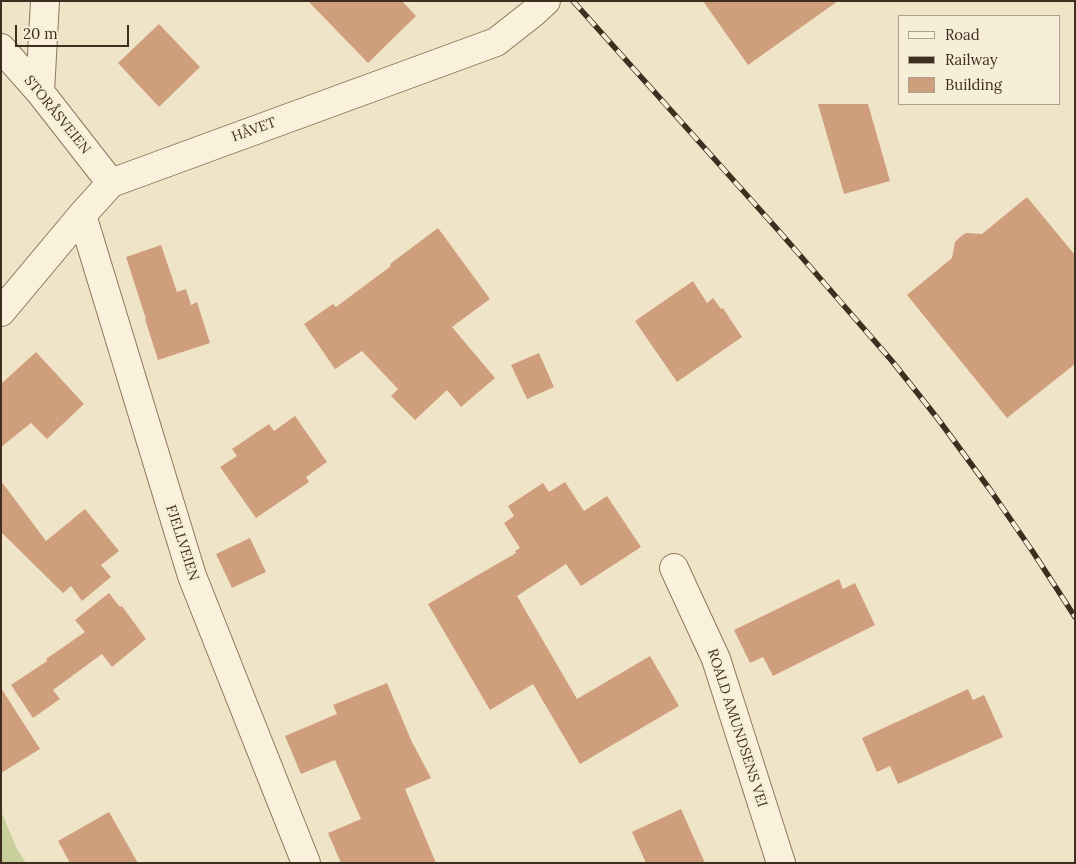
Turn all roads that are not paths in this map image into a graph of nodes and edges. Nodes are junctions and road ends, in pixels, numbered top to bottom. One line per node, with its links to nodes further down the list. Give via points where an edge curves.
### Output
1 (46, 1): 4 (street)
2 (540, 7): 5 (street, HÅVET, via 496,42)
3 (1, 48): 4 (street, STORÅSVEIEN)
4 (40, 92): 5 (street, STORÅSVEIEN)
5 (111, 182): 6 (street, HÅVET)
6 (82, 215): 7 (street, HÅVET); 9 (street, FJELLVEIEN, via 192,576)
7 (1, 312)
8 (674, 568): 10 (street, ROALD AMUNDSENS VEI, via 716,659)
9 (306, 863)
10 (781, 863)

